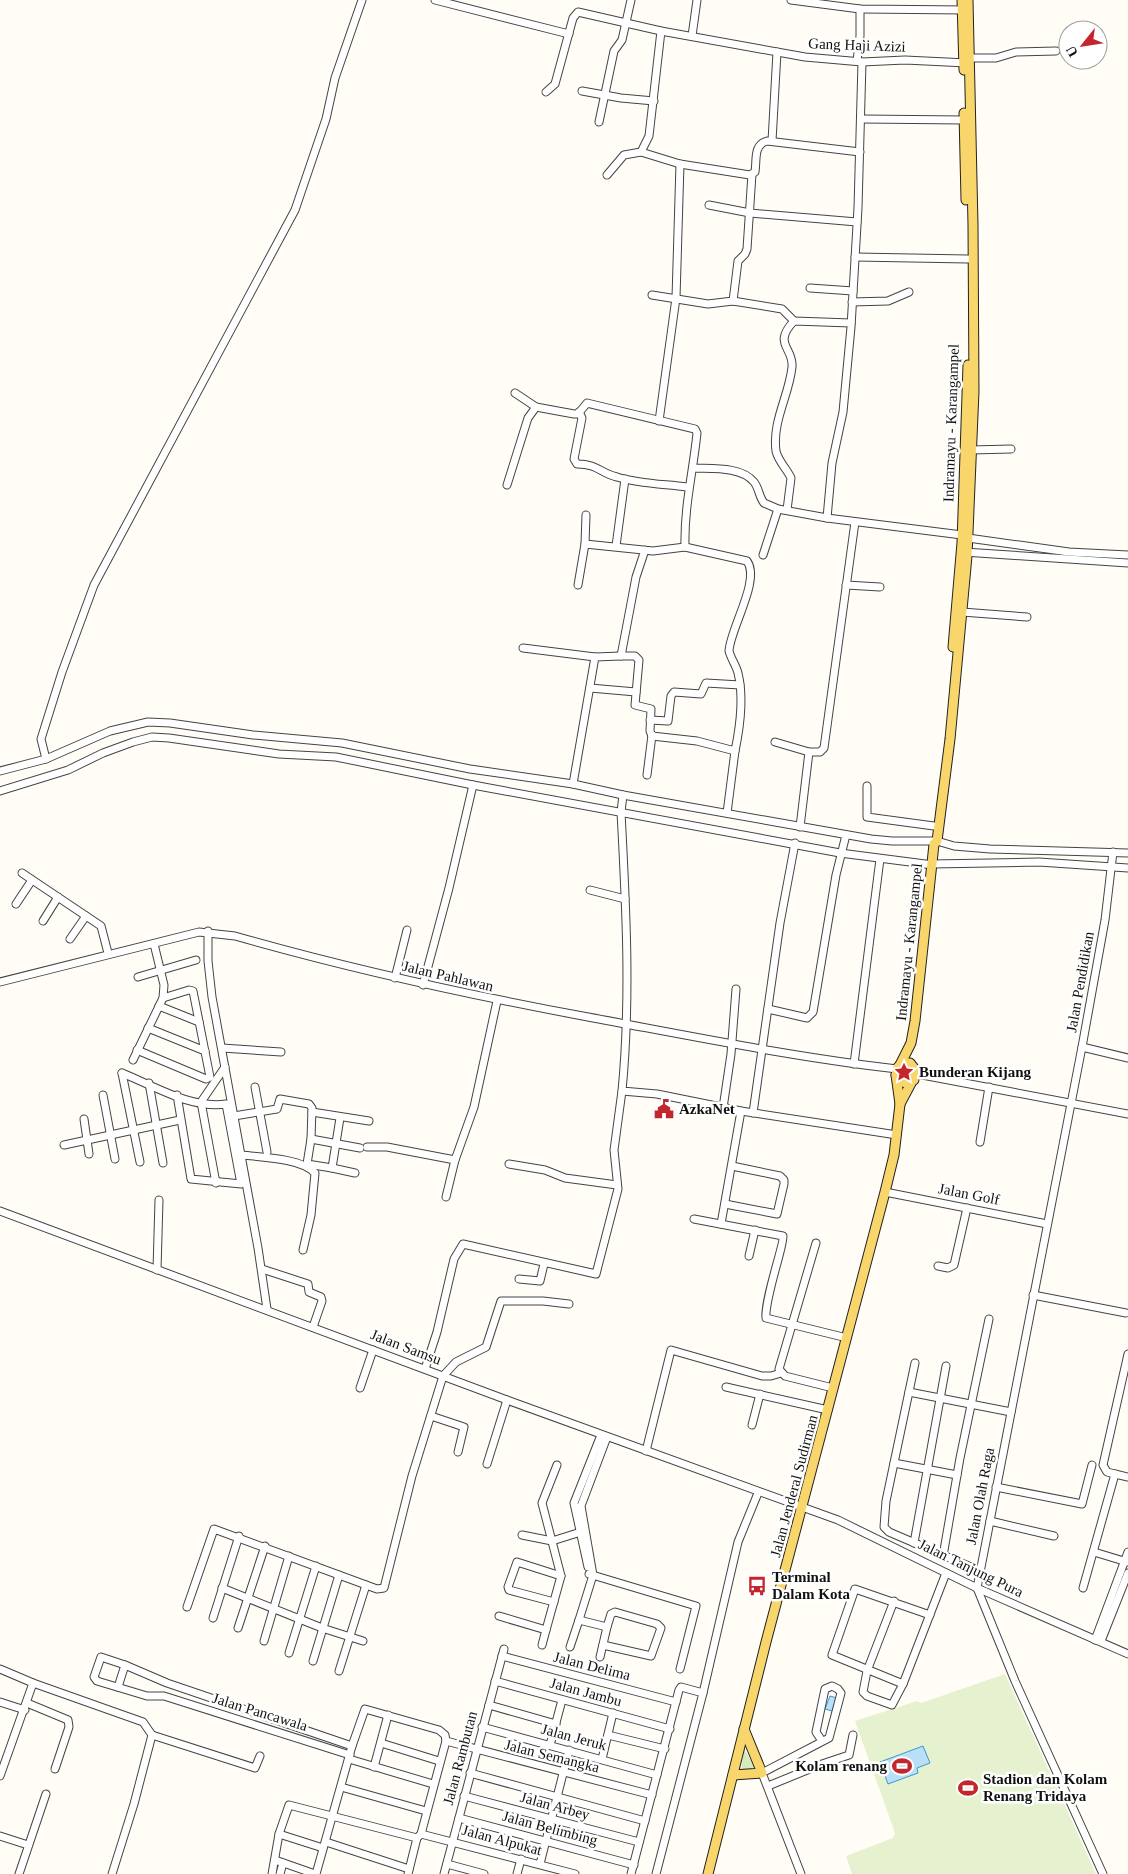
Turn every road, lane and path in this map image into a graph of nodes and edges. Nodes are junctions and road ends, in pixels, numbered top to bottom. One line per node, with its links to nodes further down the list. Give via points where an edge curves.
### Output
1 (362, 0): 85 (street, via 295,210 94,585 40,739)
2 (435, 0): 12 (street)
3 (631, 0): 10 (street)
4 (698, 0): 13 (street)
5 (791, 0): 8 (street)
6 (962, 0): 9 (main road, Indramayu - Karangampel)
7 (968, 0): 9 (main road, Indramayu - Karangampel)
8 (860, 9): 9 (street); 16 (street)
9 (965, 10): 17 (main road, Indramayu - Karangampel)
10 (625, 22): 11 (street, Gang Haji Azizi); 12 (street, Gang Haji Azizi, via 578,12); 20 (street, via 621,42 614,51)
11 (661, 31): 13 (street, Gang Haji Azizi); 21 (street)
12 (569, 34): 19 (street, via 555,84)
13 (692, 36): 15 (street, Gang Haji Azizi)
14 (1056, 51): 17 (street, Gang Haji Azizi, via 1016,52)
15 (777, 52): 16 (street, Gang Haji Azizi); 26 (street)
16 (860, 61): 17 (street, Gang Haji Azizi); 22 (street)
17 (968, 61): 23 (main road, Indramayu - Karangampel); 25 (main road, Indramayu - Karangampel)
18 (582, 91): 20 (street)
19 (546, 92)
20 (606, 95): 21 (street); 24 (street)
21 (654, 101): 27 (street, via 649,136)
22 (861, 119): 23 (street); 28 (street)
23 (964, 120): 25 (main road, Indramayu - Karangampel)
24 (599, 122)
25 (968, 138): 35 (main road, Indramayu - Karangampel)
26 (772, 141): 28 (street); 30 (street, via 758,146 755,172)
27 (641, 152): 29 (street); 31 (street, via 624,155)
28 (860, 152): 34 (street)
29 (680, 164): 30 (street); 41 (street)
30 (752, 174): 33 (street)
31 (607, 175)
32 (709, 205): 33 (street)
33 (750, 212): 34 (street); 42 (street, via 746,252 738,261)
34 (858, 222): 36 (street)
35 (970, 257): 36 (street); 51 (main road, via 974,391); 62 (main road, Indramayu - Karangampel)
36 (855, 258): 38 (street)
37 (810, 288): 38 (street)
38 (853, 291): 43 (street)
39 (909, 292): 43 (street, via 888,301)
40 (652, 295): 41 (street)
41 (676, 298): 42 (street, via 708,304); 49 (street)
42 (733, 301): 44 (street, via 782,309)
43 (852, 302): 45 (street)
44 (794, 321): 45 (street); 57 (street, via 786,329 784,337 792,364 780,406 776,449 791,478)
45 (851, 323): 59 (street, via 844,407 832,463)
46 (515, 392): 47 (street)
47 (536, 407): 48 (street, via 574,414); 54 (street, via 528,418)
48 (579, 412): 49 (street, via 587,403); 53 (street, via 582,418 575,462 595,465 614,477)
49 (659, 421): 52 (street, via 696,430)
50 (1011, 449): 51 (street)
51 (971, 450): 62 (main road)
52 (693, 468): 55 (street); 56 (street, via 746,474 756,484 764,503)
53 (625, 479): 55 (street); 63 (street)
54 (507, 485)
55 (688, 487): 64 (street)
56 (778, 509): 57 (street); 66 (street)
57 (787, 510): 59 (street)
58 (586, 516): 61 (street)
59 (827, 518): 60 (street)
60 (855, 522): 62 (street); 70 (street)
61 (586, 544): 63 (street); 69 (street)
62 (965, 544): 67 (street); 68 (street); 72 (main road, Indramayu - Karangampel); 95 (main road, Indramayu - Karangampel)
63 (616, 546): 65 (street)
64 (685, 547): 65 (street); 77 (street, via 742,559 749,564 744,604 729,646)
65 (645, 550): 75 (street, via 636,577)
66 (763, 555)
67 (1128, 555)
68 (1128, 563)
69 (578, 584)
70 (846, 585): 71 (street); 84 (street, via 824,748 820,752)
71 (880, 587)
72 (962, 612): 73 (street); 98 (main road, Indramayu - Karangampel)
73 (1027, 617)
74 (523, 648): 76 (street)
75 (621, 656): 76 (street); 79 (street, via 635,656 640,660)
76 (595, 657): 78 (street)
77 (740, 685): 80 (street, via 706,683 701,694 674,692 667,721); 83 (street)
78 (590, 688): 79 (street); 88 (street)
79 (636, 692): 80 (street, via 635,706 650,709)
80 (650, 720): 81 (street)
81 (652, 735): 83 (street, via 697,741); 87 (street)
82 (775, 742): 84 (street)
83 (735, 751): 94 (street)
84 (809, 752): 96 (street)
85 (46, 758): 86 (street); 88 (street, via 110,731 148,722 170,723 342,743 470,770)
86 (0, 771)
87 (647, 775)
88 (572, 784): 92 (street)
89 (473, 785): 91 (street, via 336,757 279,754 152,738 102,753 48,777); 93 (street); 124 (street)
90 (867, 786): 95 (street, via 867,817)
91 (0, 791)
92 (623, 797): 93 (street); 94 (street)
93 (621, 811): 99 (street); 110 (street)
94 (727, 813): 96 (street)
95 (934, 826): 98 (main road, Indramayu - Karangampel)
96 (800, 827): 97 (street)
97 (845, 836): 98 (street); 100 (street)
98 (935, 843): 103 (street); 104 (main road, Indramayu - Karangampel)
99 (795, 844): 100 (street); 129 (street)
100 (841, 852): 102 (street); 129 (street, via 813,1012 805,1018)
101 (1128, 853): 103 (street)
102 (880, 859): 104 (street); 143 (street)
103 (1113, 859): 104 (street); 105 (street); 136 (street, Jalan Pendidikan)
104 (932, 864): 133 (main road, Indramayu - Karangampel)
105 (1128, 868)
106 (22, 873): 107 (street)
107 (32, 880): 109 (street); 111 (street)
108 (590, 890): 110 (street)
109 (58, 897): 112 (street); 113 (street)
110 (625, 899): 131 (street)
111 (16, 904)
112 (86, 916): 116 (street); 118 (street, via 103,929)
113 (43, 921)
114 (407, 930): 122 (street)
115 (208, 931): 117 (street, Jalan Pahlawan); 122 (street, Jalan Pahlawan); 135 (street, via 212,997)
116 (70, 939)
117 (154, 944): 118 (street, Jalan Pahlawan); 120 (street)
118 (108, 953): 123 (street, Jalan Pahlawan)
119 (196, 960): 120 (street)
120 (161, 971): 121 (street); 126 (street)
121 (138, 977)
122 (395, 978): 124 (street, Jalan Pahlawan)
123 (0, 982)
124 (423, 985): 127 (street, Jalan Pahlawan)
125 (736, 989): 134 (street)
126 (163, 998): 128 (street); 130 (street, via 192,990)
127 (497, 1001): 131 (street, Jalan Pahlawan); 180 (street, via 472,1114)
128 (159, 1006): 130 (street); 132 (street)
129 (768, 1009): 137 (street)
130 (199, 1022): 139 (street)
131 (628, 1025): 134 (street, Jalan Pahlawan); 150 (street)
132 (148, 1028): 138 (street); 139 (street)
133 (911, 1043): 145 (main road); 146 (main road)
134 (732, 1044): 137 (street, Jalan Pahlawan); 156 (street)
135 (222, 1048): 140 (street); 144 (street)
136 (1082, 1048): 141 (street); 154 (street, Jalan Pendidikan)
137 (762, 1049): 143 (street, Jalan Pahlawan); 160 (street)
138 (137, 1050): 139 (street, via 208,1079); 142 (street)
139 (205, 1051)
140 (281, 1052)
141 (1128, 1058)
142 (133, 1060)
143 (854, 1064): 145 (street, Jalan Pahlawan)
144 (225, 1067): 153 (street); 162 (street)
145 (898, 1070): 146 (main road, via 910,1063); 146 (main road, via 904,1083); 155 (main road)
146 (916, 1074): 149 (street); 155 (main road)
147 (149, 1084): 152 (street); 167 (street); 168 (street, via 122,1073)
148 (255, 1087): 157 (street)
149 (989, 1088): 154 (street); 173 (street)
150 (622, 1092): 156 (street, via 657,1094); 188 (street, via 614,1150)
151 (103, 1095): 169 (street)
152 (177, 1095): 153 (street); 165 (street)
153 (201, 1102): 187 (street); 187 (street, via 211,1106 226,1104 241,1184)
154 (1070, 1103): 161 (street); 197 (street, Jalan Olah Raga)
155 (900, 1104): 170 (main road, Jalan Jenderal Sudirman)
156 (723, 1108): 158 (street)
157 (260, 1111): 159 (street, via 277,1109 282,1099 310,1104); 162 (street); 176 (street)
158 (740, 1111): 160 (street); 184 (street)
159 (312, 1112): 163 (street); 171 (street)
160 (753, 1113): 170 (street)
161 (1128, 1114)
162 (234, 1116): 178 (street)
163 (340, 1118): 166 (street); 174 (street)
164 (84, 1119): 172 (street)
165 (180, 1120): 167 (street); 187 (street, via 191,1179)
166 (369, 1121)
167 (157, 1125): 168 (street); 182 (street)
168 (133, 1130): 169 (street); 181 (street)
169 (110, 1135): 172 (street); 179 (street)
170 (896, 1135): 189 (main road, Jalan Jenderal Sudirman)
171 (311, 1139): 174 (street); 185 (street, via 307,1164)
172 (87, 1140): 175 (street); 177 (street)
173 (980, 1142)
174 (336, 1144): 180 (street, via 387,1147); 185 (street)
175 (64, 1145)
176 (267, 1152)
177 (90, 1154)
178 (241, 1155): 200 (street, via 274,1158 306,1167 315,1173 311,1215); 204 (street)
179 (115, 1159)
180 (455, 1160): 190 (street)
181 (140, 1162)
182 (163, 1163)
183 (509, 1164): 188 (street, via 545,1170 565,1178)
184 (732, 1166): 192 (street); 192 (street, via 780,1176 784,1184 777,1214)
185 (332, 1168): 186 (street)
186 (355, 1174)
187 (216, 1183)
188 (617, 1186): 202 (street, via 596,1274)
189 (885, 1192): 193 (street, Jalan Golf); 214 (main road, Jalan Jenderal Sudirman)
190 (446, 1197)
191 (160, 1200): 205 (street)
192 (725, 1204): 196 (street)
193 (967, 1208): 197 (street, Jalan Golf); 203 (street, via 954,1265 948,1268)
194 (0, 1211): 205 (street, Jalan Samsu)
195 (694, 1219): 196 (street)
196 (721, 1224): 198 (street)
197 (1047, 1224): 207 (street, Jalan Olah Raga)
198 (755, 1230): 201 (street); 212 (street, via 776,1233 785,1238 776,1262 765,1315 768,1319)
199 (816, 1243): 212 (street)
200 (302, 1250)
201 (749, 1256)
202 (544, 1264): 206 (street, via 540,1281); 219 (street, via 466,1244 462,1246 454,1259)
203 (938, 1266)
204 (262, 1268): 209 (street); 213 (street, via 308,1284 309,1292 321,1297)
205 (157, 1270): 209 (street, Jalan Samsu)
206 (519, 1279)
207 (1033, 1296): 210 (street); 231 (street, Jalan Olah Raga)
208 (568, 1304): 221 (street, via 499,1301 486,1347 456,1362)
209 (267, 1309): 213 (street, Jalan Samsu)
210 (1126, 1313)
211 (989, 1319): 229 (street)
212 (791, 1325): 214 (street); 220 (street, via 780,1365)
213 (313, 1327): 215 (street, Jalan Samsu)
214 (848, 1338): 224 (main road, Jalan Jenderal Sudirman)
215 (374, 1350): 219 (street, Jalan Samsu); 223 (street)
216 (1128, 1354): 242 (street, via 1104,1465 1107,1472)
217 (915, 1363): 225 (street)
218 (946, 1366): 227 (street)
219 (425, 1369): 221 (street, Jalan Samsu)
220 (781, 1373): 224 (street); 236 (street, via 762,1376 671,1350)
221 (443, 1376): 228 (street, Jalan Samsu); 232 (street)
222 (726, 1387): 226 (street)
223 (360, 1388)
224 (834, 1388): 230 (main road, Jalan Jenderal Sudirman)
225 (909, 1392): 227 (street); 237 (street)
226 (760, 1394): 230 (street); 233 (street)
227 (940, 1398): 229 (street); 241 (street)
228 (507, 1400): 234 (street, Jalan Samsu); 238 (street)
229 (972, 1405): 231 (street); 243 (street)
230 (828, 1410): 247 (main road, Jalan Jenderal Sudirman)
231 (1011, 1412): 245 (street, Jalan Olah Raga)
232 (431, 1416): 235 (street, via 464,1427); 268 (street, via 412,1476 386,1585 381,1589)
233 (752, 1426)
234 (604, 1436): 236 (street, Jalan Samsu); 249 (street, via 580,1506)
235 (458, 1452)
236 (646, 1452): 246 (street, Jalan Samsu)
237 (894, 1463): 241 (street); 254 (street, via 884,1527 888,1532)
238 (487, 1464)
239 (557, 1465): 253 (street, via 542,1503)
240 (1092, 1465): 245 (street, via 1082,1504)
241 (926, 1469): 243 (street); 254 (street)
242 (1115, 1474): 244 (street); 256 (street)
243 (957, 1475): 259 (street)
244 (1128, 1476)
245 (996, 1487): 248 (street, Jalan Olah Raga)
246 (758, 1492): 247 (street, Jalan Samsu); 308 (street, via 738,1542)
247 (803, 1507): 263 (street, Jalan Tanjung Pura, via 871,1534); 321 (main road, Jalan Jenderal Sudirman)
248 (990, 1521): 252 (street); 262 (street, Jalan Olah Raga)
249 (584, 1532): 253 (street); 267 (street)
250 (522, 1535): 253 (street)
251 (238, 1536): 255 (street); 269 (street); 275 (street, via 212,1530)
252 (1054, 1536)
253 (552, 1541): 266 (street)
254 (914, 1543): 259 (street)
255 (265, 1546): 258 (street); 272 (street)
256 (1094, 1552): 260 (street); 271 (street)
257 (1128, 1552): 260 (street)
258 (289, 1556): 261 (street); 276 (street)
259 (943, 1556): 262 (street)
260 (1126, 1562): 287 (street)
261 (316, 1566): 265 (street); 280 (street)
262 (980, 1571): 270 (street, Jalan Olah Raga)
263 (946, 1573): 270 (street, Jalan Tanjung Pura); 277 (street)
264 (1128, 1573): 287 (street)
265 (339, 1575): 268 (street); 284 (street)
266 (561, 1576): 274 (street); 274 (street, via 516,1562 508,1587 509,1590)
267 (591, 1576): 281 (street); 300 (street, via 696,1606)
268 (366, 1585): 286 (street)
269 (222, 1588): 272 (street); 279 (street)
270 (977, 1588): 287 (street, Jalan Tanjung Pura); 386 (street, via 1015,1680)
271 (1083, 1588)
272 (248, 1598): 276 (street); 283 (street)
273 (894, 1601): 277 (street); 302 (street); 302 (street, via 855,1589 832,1655)
274 (554, 1602): 285 (street)
275 (188, 1607)
276 (274, 1608): 280 (street); 288 (street)
277 (930, 1615): 306 (street)
278 (499, 1616): 285 (street)
279 (213, 1618)
280 (300, 1618): 284 (street); 293 (street)
281 (580, 1620): 282 (street); 292 (street)
282 (607, 1627): 291 (street); 291 (street, via 611,1614 615,1612 661,1628 651,1656)
283 (238, 1628)
284 (322, 1628): 286 (street); 297 (street)
285 (546, 1630): 290 (street)
286 (350, 1637): 289 (street); 301 (street)
287 (1098, 1640): 295 (street, Jalan Tanjung Pura)
288 (264, 1641)
289 (363, 1641)
290 (542, 1644)
291 (603, 1644): 296 (street)
292 (570, 1647)
293 (289, 1653)
294 (503, 1653): 303 (street, Jalan Rambutan); 312 (street, Jalan Delima)
295 (1128, 1654)
296 (600, 1657)
297 (312, 1662)
298 (125, 1665): 305 (street); 307 (street); 307 (street, Jalan Pancawala, via 103,1657 99,1659 95,1679)
299 (0, 1669): 304 (street)
300 (680, 1669)
301 (339, 1671)
302 (867, 1671): 306 (street); 306 (street, via 863,1692 867,1696 894,1705)
303 (495, 1681): 310 (street, Jalan Jambu); 313 (street, Jalan Rambutan)
304 (33, 1683): 314 (street); 323 (street, via 143,1722)
305 (167, 1683): 309 (street); 315 (street)
306 (903, 1684)
307 (118, 1687): 309 (street, Jalan Pancawala, via 146,1696)
308 (703, 1693): 312 (street, via 680,1687); 383 (street)
309 (163, 1697): 318 (street, Jalan Pancawala)
310 (562, 1700): 316 (street, Jalan Jambu); 319 (street)
311 (0, 1702): 314 (street)
312 (676, 1702): 322 (street)
313 (489, 1705): 319 (street); 320 (street, Jalan Rambutan)
314 (26, 1706): 339 (street, via 68,1720 69,1727); 345 (street)
315 (243, 1709): 318 (street); 330 (street)
316 (613, 1713): 322 (street, Jalan Jambu); 324 (street)
317 (388, 1715): 326 (street, Jalan Semangka, via 439,1730); 328 (street); 330 (street, Jalan Semangka, via 365,1709)
318 (240, 1720): 335 (street, Jalan Pancawala)
319 (556, 1724): 329 (street)
320 (482, 1727): 329 (street, Jalan Jeruk); 332 (street, Jalan Rambutan)
321 (744, 1728): 342 (main road); 344 (main road, Jalan Jenderal Sudirman)
322 (670, 1729): 331 (street)
323 (152, 1735): 334 (street, via 254,1768); 375 (street)
324 (608, 1735): 331 (street); 336 (street)
325 (853, 1735): 347 (street, via 849,1755)
326 (445, 1738): 332 (street, Jalan Semangka); 337 (street)
327 (822, 1741): 327 (street, via 816,1732 825,1689 832,1686 841,1693 832,1733); 342 (street)
328 (381, 1743): 337 (street); 338 (street)
329 (550, 1745): 333 (street, Jalan Jeruk)
330 (352, 1746): 335 (street)
331 (665, 1749): 343 (street)
332 (476, 1750): 340 (street, Jalan Rambutan); 341 (street, Jalan Semangka)
333 (569, 1750): 336 (street, Jalan Jeruk); 341 (street)
334 (260, 1756)
335 (349, 1757): 338 (street, Jalan Pancawala); 348 (street)
336 (602, 1759): 343 (street, Jalan Jeruk)
337 (439, 1761): 346 (street)
338 (374, 1767): 346 (street, Jalan Pancawala)
339 (55, 1769)
340 (470, 1773): 351 (street, Jalan Rambutan); 352 (street)
341 (563, 1773): 350 (street, Jalan Semangka); 352 (street)
342 (762, 1773): 344 (main road); 347 (street)
343 (657, 1775): 350 (street)
344 (733, 1775): 384 (main road, Jalan Jenderal Sudirman)
345 (0, 1776)
346 (433, 1784): 353 (street)
347 (768, 1786): 385 (street)
348 (341, 1787): 353 (street); 354 (street)
349 (46, 1794): 364 (street)
350 (652, 1795): 357 (street)
351 (464, 1796): 355 (street, Jalan Rambutan); 356 (street, Jalan Arbey)
352 (556, 1796): 356 (street); 357 (street)
353 (426, 1812): 360 (street)
354 (334, 1816): 358 (street, Jalan Alpukat, via 290,1805); 360 (street, Jalan Alpukat); 365 (street)
355 (458, 1818): 361 (street, Jalan Belimbing); 362 (street, Jalan Rambutan)
356 (552, 1819): 361 (street); 363 (street, Jalan Arbey)
357 (644, 1821): 363 (street)
358 (279, 1834): 365 (street); 367 (street)
359 (0, 1836): 364 (street)
360 (419, 1836): 362 (street, Jalan Alpukat); 372 (street)
361 (546, 1841): 370 (street); 371 (street, Jalan Belimbing)
362 (453, 1842): 366 (street, Jalan Alpukat); 369 (street, Jalan Rambutan)
363 (640, 1842): 371 (street)
364 (28, 1845): 374 (street)
365 (325, 1845): 372 (street); 378 (street)
366 (521, 1859): 370 (street, Jalan Alpukat); 381 (street)
367 (275, 1860): 368 (street); 376 (street)
368 (283, 1863): 377 (street); 378 (street)
369 (447, 1864): 379 (street, Jalan Rambutan); 380 (street)
370 (540, 1864): 373 (street, Jalan Alpukat)
371 (634, 1865): 382 (street)
372 (408, 1872)
373 (570, 1873)
374 (19, 1874)
375 (112, 1874)
376 (272, 1874)
377 (280, 1874)
378 (316, 1874)
379 (444, 1874)
380 (484, 1874)
381 (517, 1874)
382 (632, 1874)
383 (656, 1874)
384 (708, 1874)
385 (801, 1874)
386 (1104, 1874)

